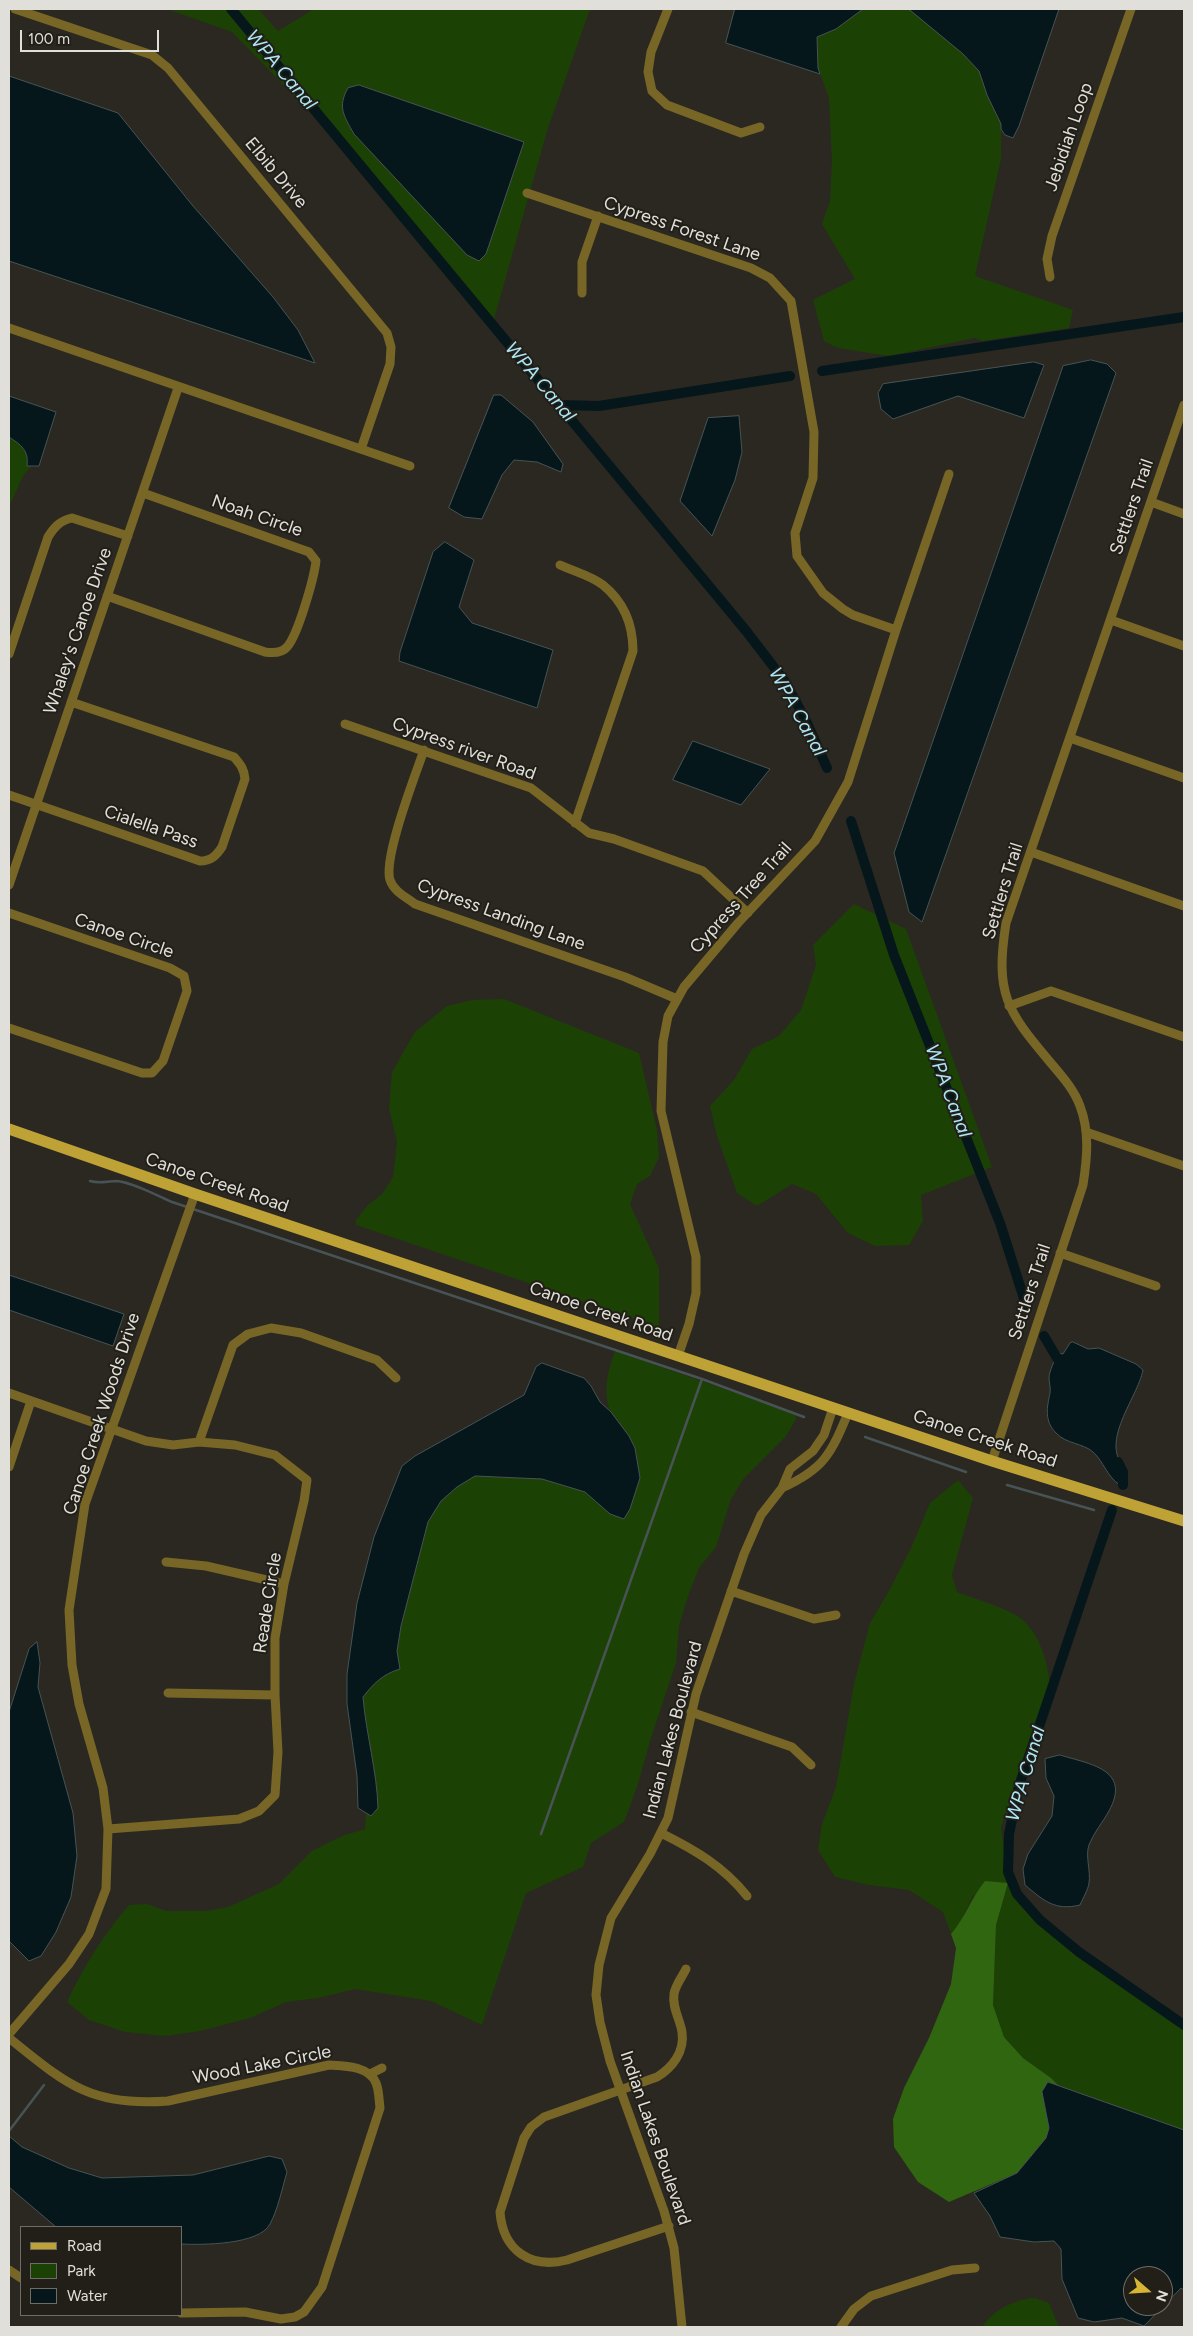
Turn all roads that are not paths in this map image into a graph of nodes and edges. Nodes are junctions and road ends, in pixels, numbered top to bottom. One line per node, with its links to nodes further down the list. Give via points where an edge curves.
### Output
1 (15, 9): 12 (street, Elbib Drive, via 152,54 168,68 387,332 392,347 390,364)
2 (668, 9): 4 (street, via 651,52 648,72 652,91 666,106 741,133)
3 (1131, 9): 7 (street, Jebidiah Loop, via 1052,236 1047,259)
4 (760, 127)
5 (527, 193): 6 (street, Cypress Forest Lane)
6 (598, 216): 8 (street, via 582,262); 22 (street, Cypress Forest Lane, via 751,268 770,278 791,301 814,432 813,478 795,533 797,556 823,593 844,609)
7 (1050, 277)
8 (582, 293)
9 (9, 328): 10 (street)
10 (178, 388): 12 (street); 15 (street, Whaley's Canoe Drive)
11 (1184, 405): 16 (street, Settlers Trail)
12 (361, 449): 13 (street)
13 (410, 466)
14 (950, 474): 22 (street, Cypress Tree Trail)
15 (142, 492): 18 (street, Whaley's Canoe Drive); 20 (street, Noah Circle, via 309,552 316,561 315,573 293,638 286,649 276,653 265,652)
16 (1151, 502): 17 (street); 21 (street, Settlers Trail)
17 (1184, 514)
18 (128, 536): 20 (street, Whaley's Canoe Drive); 24 (street, via 72,518 55,526 48,538)
19 (560, 566): 32 (street, via 602,584 627,614 633,635 633,651)
20 (107, 596): 25 (street, Whaley's Canoe Drive)
21 (1111, 620): 23 (street); 27 (street, Settlers Trail)
22 (896, 630): 37 (street, Cypress Tree Trail, via 848,782 815,841)
23 (1184, 646)
24 (9, 654)
25 (71, 702): 31 (street, Whaley's Canoe Drive); 31 (street, Cialella Pass, via 234,757 244,770 244,779 222,847 208,861 200,861)
26 (345, 724): 28 (street, Cypress river Road)
27 (1070, 738): 29 (street); 33 (street, Settlers Trail)
28 (424, 750): 32 (street, Cypress river Road, via 530,788); 38 (street, Cypress Landing Lane, via 388,868 390,881 398,893 415,904 625,977)
29 (1184, 778)
30 (9, 795): 31 (street, Cialella Pass)
31 (36, 804): 34 (street, Whaley's Canoe Drive)
32 (575, 823): 37 (street, Cypress river Road, via 589,833 703,871)
33 (1031, 852): 35 (street); 39 (street, Settlers Trail, via 1006,923 1001,955 1002,984)
34 (9, 885)
35 (1184, 906)
36 (9, 913): 40 (street, Canoe Circle, via 170,968 184,976 187,991 163,1062 152,1073 142,1073)
37 (748, 913): 38 (street, Cypress Tree Trail)
38 (677, 999): 48 (street, Cypress Tree Trail, via 668,1016 664,1042 661,1111 696,1257 696,1293)
39 (1009, 1006): 41 (street, via 1051,991); 43 (street, Settlers Trail, via 1023,1030 1068,1083 1080,1106)
40 (9, 1028)
41 (1184, 1037)
42 (9, 1129): 45 (main road, Canoe Creek Road)
43 (1086, 1132): 44 (street); 46 (street, Settlers Trail, via 1088,1155 1083,1185)
44 (1184, 1166)
45 (195, 1194): 48 (main road, Canoe Creek Road); 54 (street, Canoe Creek Woods Drive)
46 (1060, 1253): 47 (street); 56 (street, Settlers Trail)
47 (1156, 1286)
48 (678, 1356): 52 (main road, Canoe Creek Road)
49 (396, 1378): 55 (street, via 377,1360 301,1333 271,1328 248,1334 233,1345)
50 (9, 1394): 51 (street, Reade Circle)
51 (31, 1401): 54 (street, Reade Circle); 57 (street)
52 (833, 1408): 53 (main road, Canoe Creek Road); 58 (street, Indian Lakes Boulevard, via 824,1435 813,1451 790,1469)
53 (848, 1413): 56 (main road, Canoe Creek Road); 58 (street, Indian Lakes Boulevard, via 827,1458 800,1480)
54 (111, 1430): 55 (street, Reade Circle, via 173,1445); 68 (street, Canoe Creek Woods Drive, via 85,1504 69,1610 72,1665 79,1704 103,1788)
55 (199, 1442): 61 (street, Reade Circle, via 235,1445 275,1455 306,1480)
56 (992, 1461): 59 (main road, Canoe Creek Road)
57 (9, 1467)
58 (782, 1488): 62 (street, Indian Lakes Boulevard, via 761,1515)
59 (1184, 1522)
60 (166, 1562): 61 (street, via 206,1566)
61 (284, 1584): 65 (street, Reade Circle, via 275,1638)
62 (731, 1591): 63 (street, via 814,1619); 66 (street, Indian Lakes Boulevard)
63 (836, 1615)
64 (168, 1693): 65 (street)
65 (275, 1695): 68 (street, Reade Circle, via 278,1776 275,1795 259,1811 239,1819)
66 (691, 1712): 67 (street, via 792,1747); 69 (street, Indian Lakes Boulevard, via 668,1818)
67 (811, 1765)
68 (108, 1829): 72 (street, Canoe Creek Woods Drive, via 106,1888 89,1934)
69 (660, 1833): 70 (street, via 698,1852 734,1880); 76 (street, Indian Lakes Boulevard, via 611,1918 599,1964 596,1995 600,2022)
70 (747, 1896)
71 (686, 1970): 76 (street, via 674,1992 674,2005 682,2032 677,2056 669,2069 656,2078)
72 (9, 2034)
73 (9, 2038): 75 (street, Wood Lake Circle, via 63,2081 100,2097 122,2102 168,2101 330,2065 351,2066)
74 (382, 2068): 75 (street)
75 (370, 2074): 81 (street, via 376,2084 380,2108 322,2288 304,2312 281,2319 245,2312)
76 (621, 2090): 77 (street, Indian Lakes Boulevard); 77 (street, via 544,2117 531,2126 504,2198 501,2223 510,2245 527,2258 541,2263 552,2263)
77 (668, 2226): 82 (street, Indian Lakes Boulevard, via 674,2248)
78 (975, 2268): 83 (street, via 952,2270 871,2296 854,2309)
79 (9, 2270): 80 (street)
80 (20, 2277)
81 (182, 2313)
82 (682, 2327)
83 (842, 2327)

